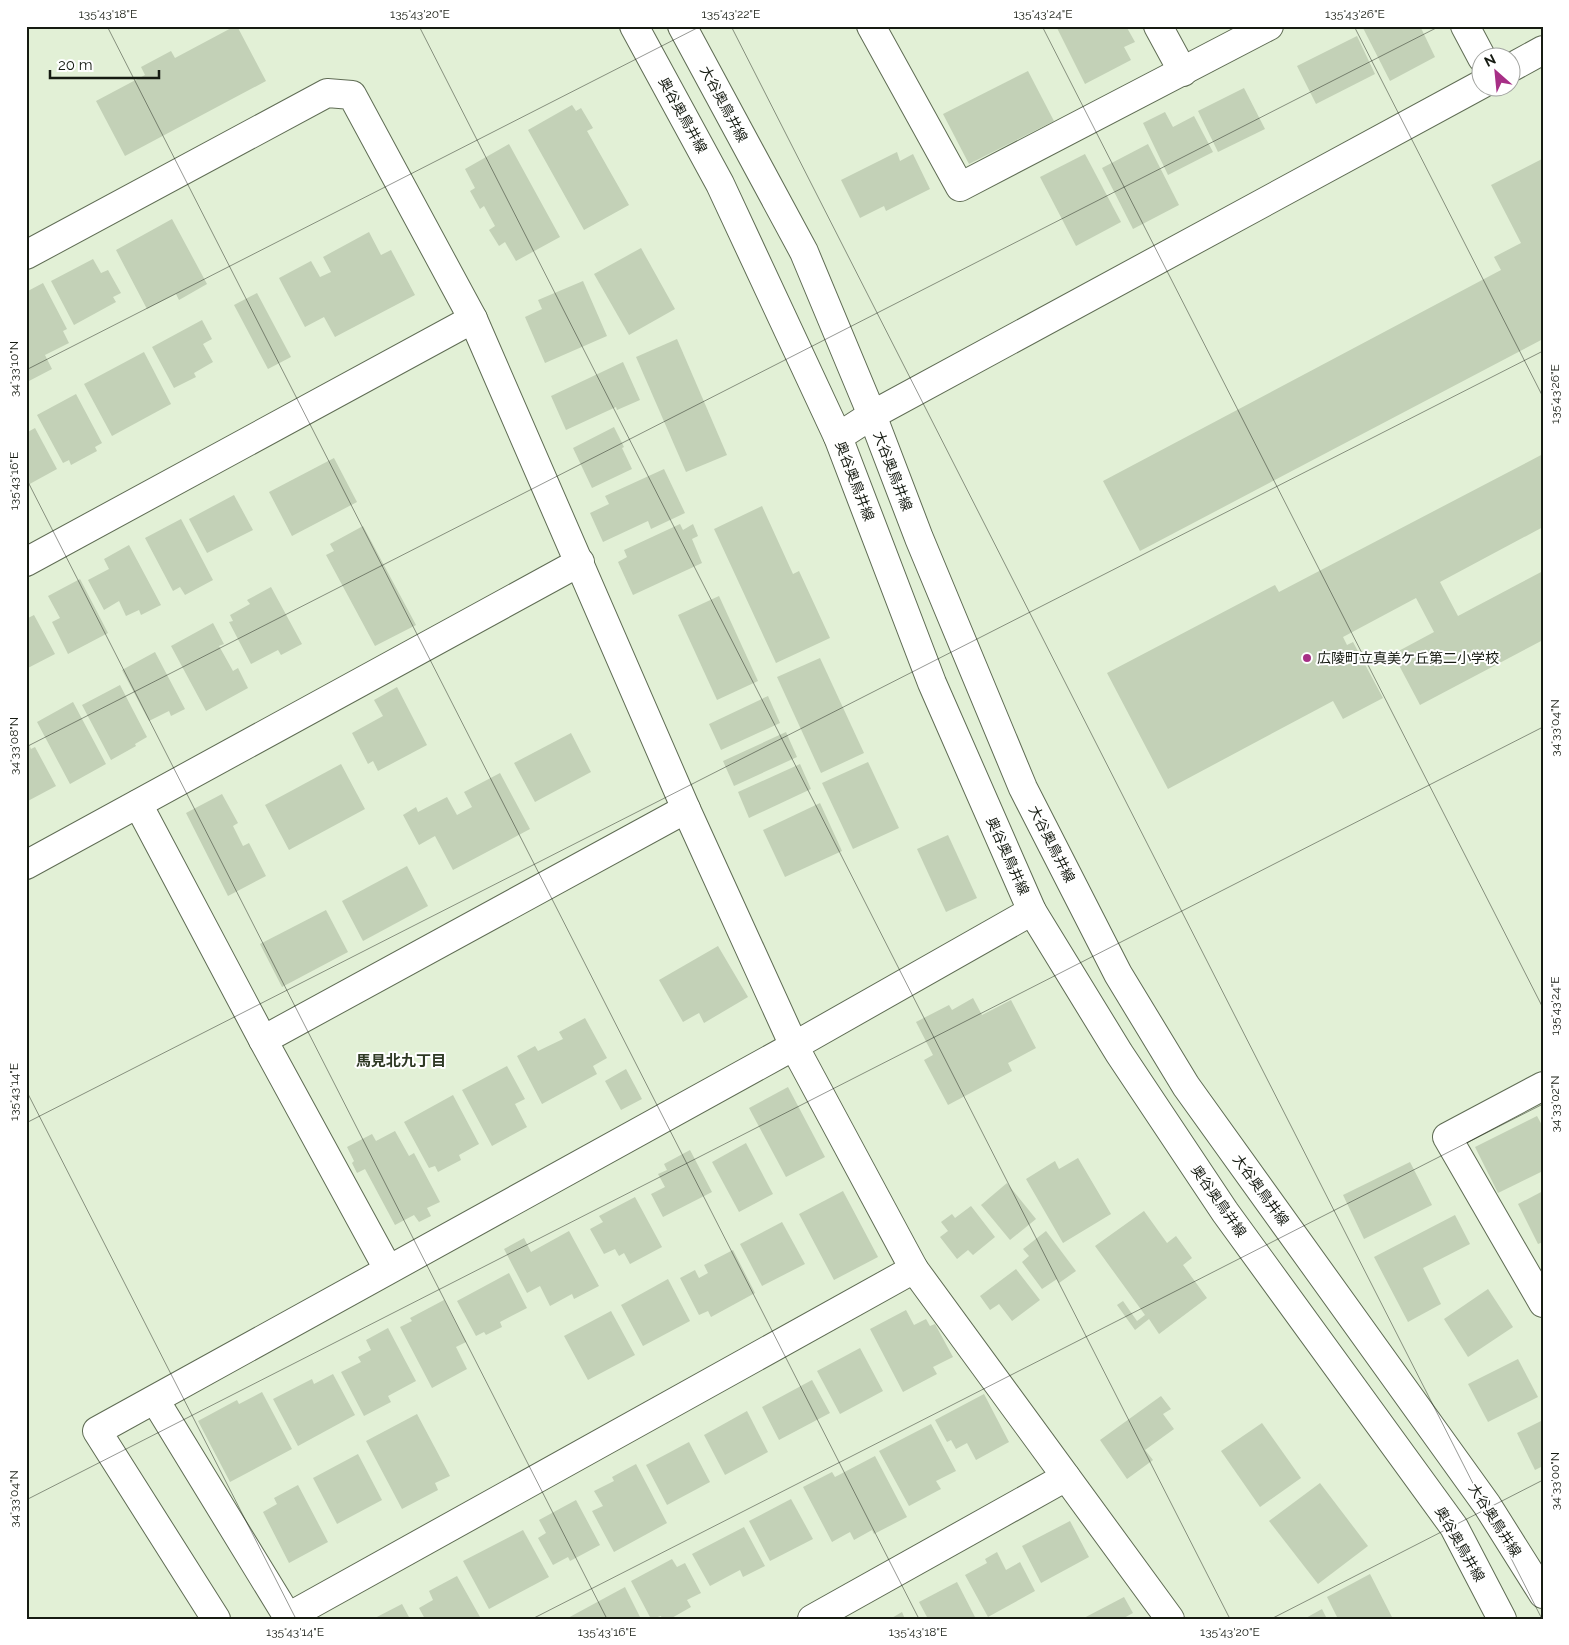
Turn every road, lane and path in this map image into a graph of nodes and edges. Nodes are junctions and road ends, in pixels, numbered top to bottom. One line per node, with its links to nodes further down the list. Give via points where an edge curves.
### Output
1 (634, 26): 15 (street, 奥谷奥鳥井線, via 720,184)
2 (682, 26): 14 (street, 大谷奥鳥井線, via 804,252)
3 (871, 26): 10 (street, via 960,187)
4 (1158, 26): 10 (street)
5 (1269, 26): 10 (street)
6 (1465, 26): 7 (street)
7 (1477, 48)
8 (1543, 50): 9 (street)
9 (1522, 62)
10 (1183, 72)
11 (1472, 89): 14 (street)
12 (26, 255): 13 (street, via 327,93 352,95)
13 (473, 318): 16 (street); 17 (street)
14 (872, 415): 15 (street); 30 (street, 大谷奥鳥井線, via 919,538 1023,788 1118,974 1186,1086 1486,1505)
15 (838, 437): 21 (street, 奥谷奥鳥井線, via 932,683)
16 (26, 562)
17 (580, 562): 18 (street); 19 (street)
18 (138, 804): 20 (street); 22 (street)
19 (686, 810): 22 (street); 23 (street)
20 (26, 865)
21 (1032, 911): 23 (street); 35 (street, 奥谷奥鳥井線, via 1119,1053 1225,1212 1454,1527)
22 (263, 1040): 25 (street)
23 (794, 1046): 25 (street); 26 (street)
24 (1543, 1086): 27 (street, via 1447,1138)
25 (388, 1269): 28 (street)
26 (914, 1269): 29 (street); 31 (street)
27 (1543, 1303)
28 (155, 1400): 31 (street); 32 (street, via 97,1431)
29 (1066, 1477): 33 (street); 34 (street)
30 (1543, 1594)
31 (288, 1618)
32 (216, 1619)
33 (812, 1619)
34 (1170, 1619)
35 (1502, 1619)

